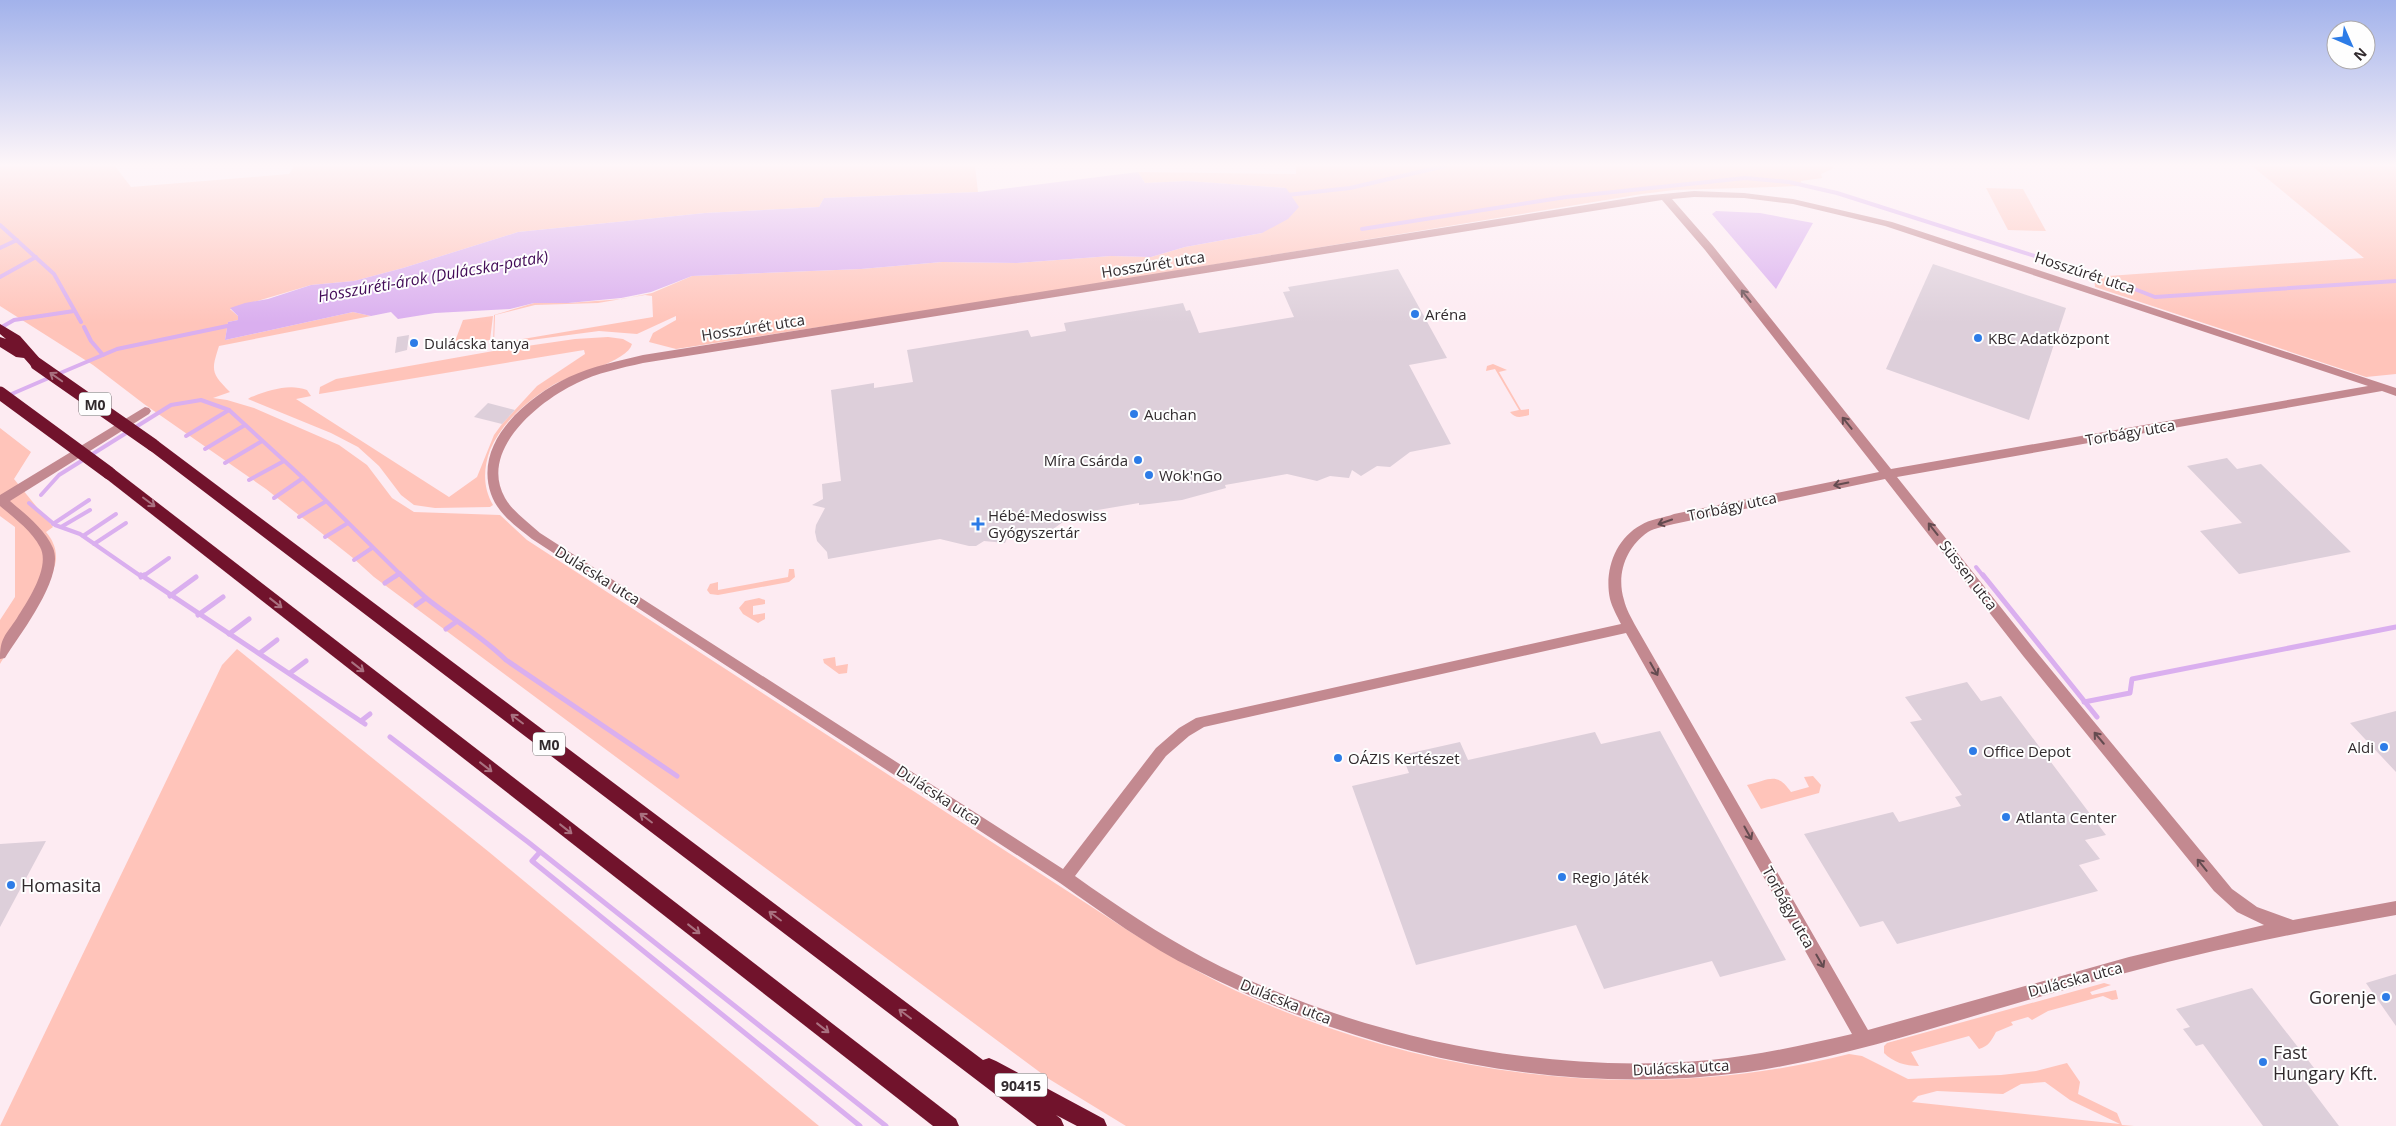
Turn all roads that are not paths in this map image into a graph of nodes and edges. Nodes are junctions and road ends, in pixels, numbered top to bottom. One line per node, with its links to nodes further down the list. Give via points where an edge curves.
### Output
1 (1526, 219): 7 (street, Hosszúrét utca)
2 (1683, 219): 13 (street, Süssen utca, one-way to 2)
3 (1867, 219): 9 (street, Hosszúrét utca, via 2188,321)
4 (0, 328): 6 (highway, via 15,339)
5 (0, 341): 6 (highway, M0)
6 (37, 364): 21 (highway, M0, one-way to 6, bridge, via 153,445)
7 (619, 365): 17 (street, Dulácska utca, via 573,380 557,389 529,409 508,432 500,445 494,468 498,495 509,512 552,546)
8 (2396, 386): 9 (street, Torbágy utca)
9 (2383, 388): 10 (street); 13 (street, Torbágy utca)
10 (2396, 392)
11 (0, 393): 22 (highway, one-way to 22, bridge, via 110,473)
12 (145, 411): 14 (street)
13 (1889, 474): 15 (street, Torbágy utca, one-way to 15, via 1696,514 1645,528 1628,543 1618,558 1617,600); 19 (street, Süssen utca, one-way to 13, via 2254,915 2219,886 2029,653)
14 (0, 499): 16 (street, via 42,540 50,558 38,592)
15 (1629, 627): 17 (street, via 1201,722 1161,752); 20 (street, Torbágy utca, one-way to 20)
16 (0, 654)
17 (1065, 878): 20 (street, Dulácska utca, via 1134,927 1278,1001 1363,1031 1467,1056 1572,1068 1670,1070 1756,1062)
18 (2396, 908): 19 (street, Dulácska utca)
19 (2294, 927): 20 (street, Dulácska utca, via 2115,968)
20 (1863, 1037)
21 (944, 1043): 23 (highway, M0); 24 (highway, 90415)
22 (949, 1126)
23 (1054, 1126)
24 (1097, 1126)

